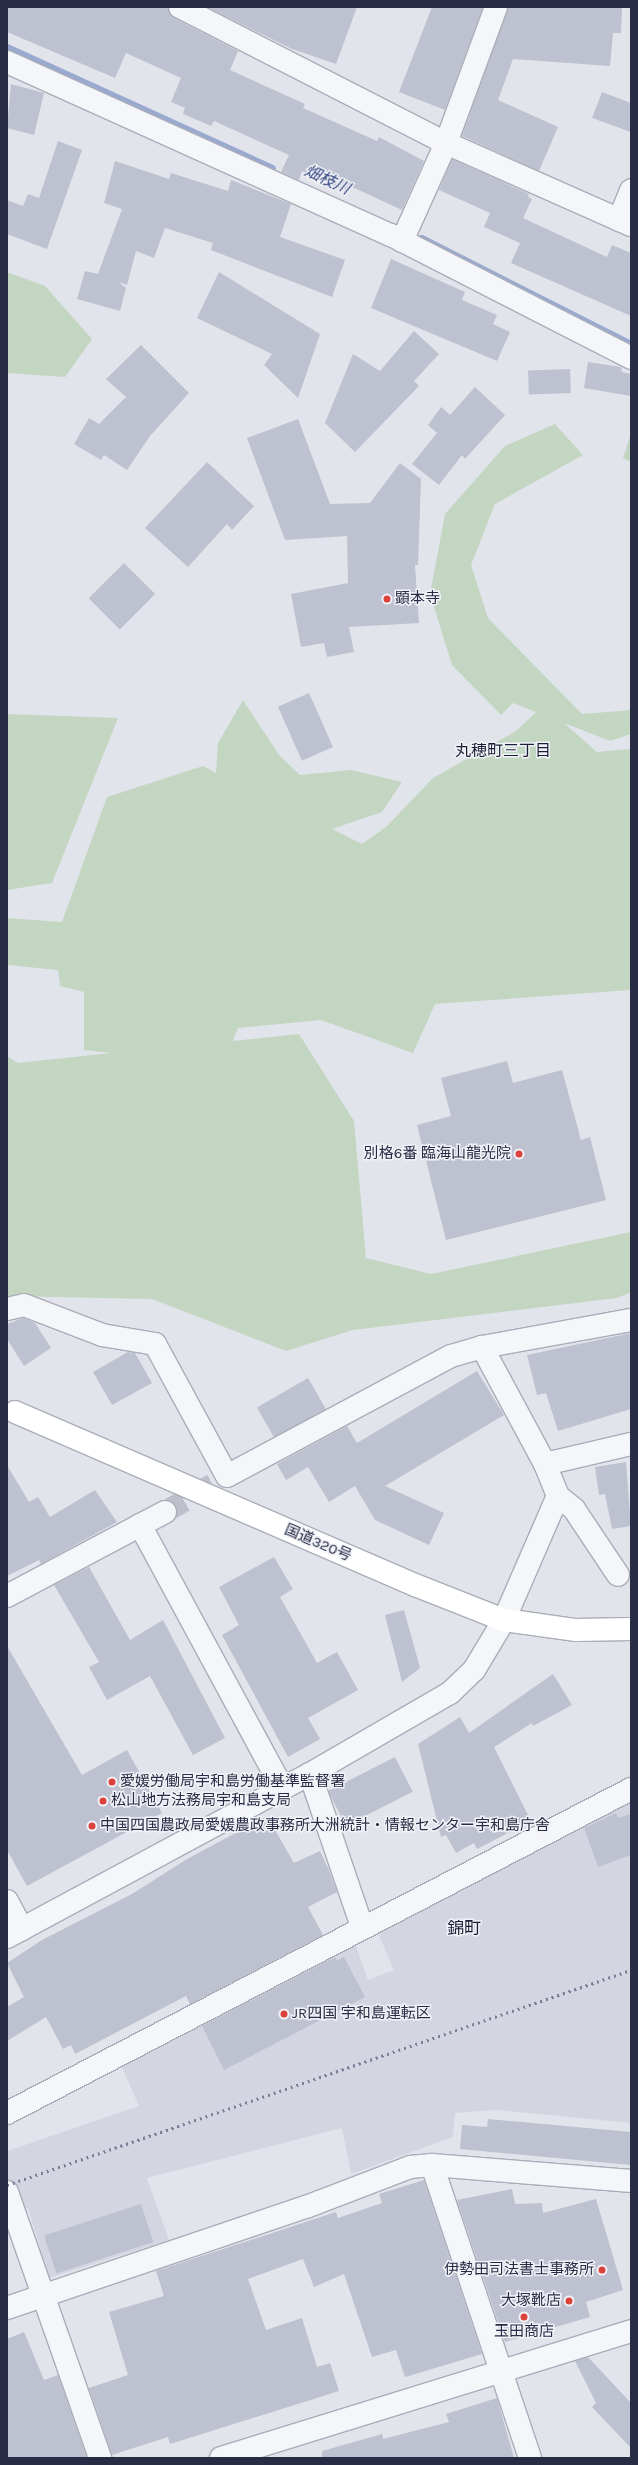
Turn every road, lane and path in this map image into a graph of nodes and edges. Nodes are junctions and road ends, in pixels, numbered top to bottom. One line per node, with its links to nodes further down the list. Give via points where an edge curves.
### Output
1 (180, 7): 4 (street)
2 (496, 7): 4 (street)
3 (7, 62): 7 (street)
4 (446, 143): 6 (street); 7 (street)
5 (631, 190): 6 (street)
6 (625, 222)
7 (406, 232): 8 (street)
8 (631, 358)
9 (7, 1309): 11 (street, via 24,1305 102,1335 155,1344 226,1476 451,1356)
10 (631, 1320): 11 (street)
11 (482, 1346): 14 (street)
12 (15, 1412): 20 (highway, 国道320号, via 415,1585)
13 (631, 1444): 14 (street)
14 (545, 1464): 15 (street)
15 (558, 1496): 18 (street, via 574,1509); 20 (street)
16 (165, 1512): 17 (street)
17 (140, 1525): 19 (street); 23 (street)
18 (618, 1575)
19 (7, 1596)
20 (504, 1620): 21 (highway, 国道320号, via 576,1630); 22 (street, via 474,1670 450,1693)
21 (631, 1629)
22 (310, 1774): 23 (street); 26 (street)
23 (283, 1789): 27 (street)
24 (631, 1789): 26 (street)
25 (7, 1901): 27 (street)
26 (362, 1927): 28 (street)
27 (15, 1933)
28 (7, 2113)
29 (432, 2165): 30 (street); 32 (street, via 410,2167 306,2207); 35 (street)
30 (631, 2181)
31 (7, 2192): 32 (street)
32 (43, 2295): 33 (street); 36 (street)
33 (7, 2308)
34 (631, 2331): 35 (street)
35 (502, 2373): 37 (street); 38 (street)
36 (100, 2458)
37 (221, 2458)
38 (530, 2458)

